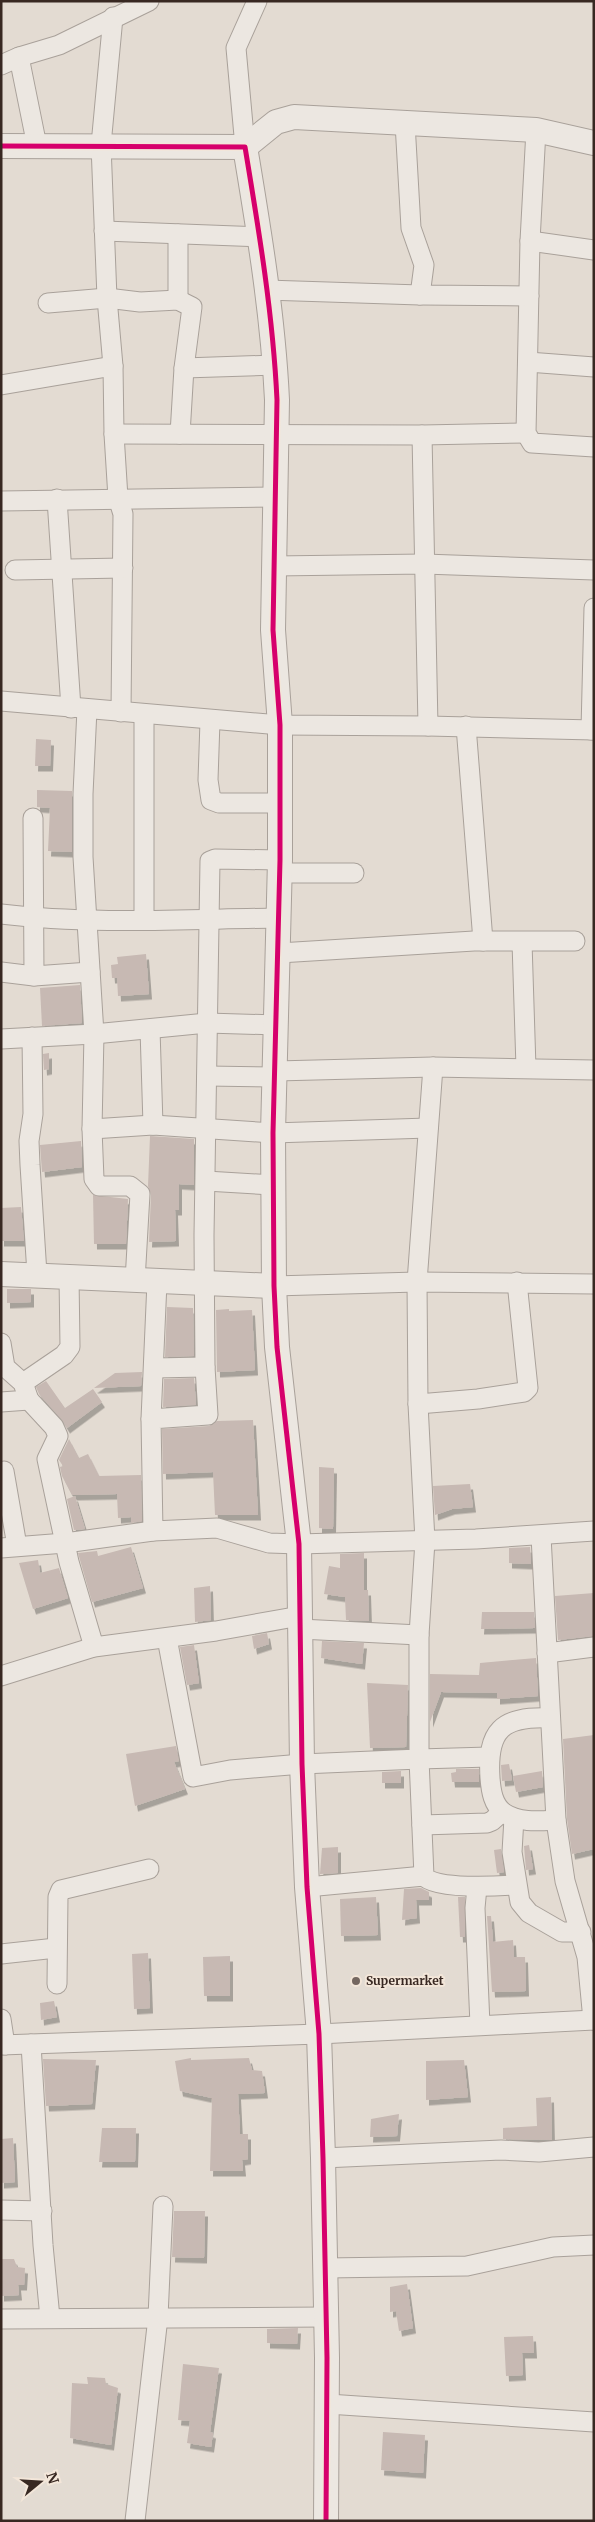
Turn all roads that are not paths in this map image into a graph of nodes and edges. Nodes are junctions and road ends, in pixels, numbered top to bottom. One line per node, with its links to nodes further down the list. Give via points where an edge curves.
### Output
1 (149, 1): 3 (street)
2 (257, 1): 12 (street, via 236,48)
3 (113, 17): 4 (street, via 59,45); 9 (street)
4 (20, 56): 5 (street); 11 (street)
5 (1, 65)
6 (405, 123): 7 (street); 12 (street, via 284,118); 19 (street, via 411,228 424,264)
7 (536, 130): 8 (street); 16 (street)
8 (594, 143)
9 (101, 145): 11 (street); 12 (street); 13 (street)
10 (1, 146): 11 (street)
11 (37, 146)
12 (245, 147): 15 (street)
13 (104, 231): 14 (street); 21 (street)
14 (178, 234): 15 (street); 22 (street)
15 (260, 237): 18 (street)
16 (530, 242): 17 (street); 20 (street)
17 (594, 250)
18 (266, 290): 19 (street); 26 (street)
19 (420, 295): 20 (street)
20 (529, 296): 24 (street)
21 (107, 298): 22 (street, via 140,302); 23 (street); 25 (street)
22 (178, 300): 28 (street, via 192,308)
23 (48, 304)
24 (528, 362): 27 (street); 30 (street)
25 (113, 366): 29 (street); 31 (street)
26 (276, 366): 28 (street); 33 (street)
27 (594, 367)
28 (184, 368): 32 (street)
29 (1, 385)
30 (526, 433): 34 (street); 35 (street, via 532,443)
31 (114, 434): 32 (street); 37 (street)
32 (180, 434): 33 (street)
33 (277, 434): 34 (street); 36 (street)
34 (422, 435): 40 (street)
35 (594, 447)
36 (276, 497): 37 (street); 41 (street)
37 (118, 498): 38 (street); 43 (street, via 123,514)
38 (57, 499): 39 (street); 42 (street)
39 (1, 501)
40 (424, 564): 41 (street); 45 (street); 54 (street)
41 (274, 566): 53 (street, via 273,630)
42 (62, 568): 43 (street); 44 (street); 49 (street)
43 (123, 568): 50 (street)
44 (14, 570)
45 (594, 570)
46 (594, 608): 47 (street)
47 (593, 639): 56 (street)
48 (1, 701): 49 (street)
49 (79, 708): 50 (street); 64 (street)
50 (121, 712): 51 (street)
51 (144, 714): 52 (street); 65 (street)
52 (210, 720): 53 (street); 57 (street, via 208,780 211,800 219,803)
53 (280, 725): 54 (street); 57 (street)
54 (428, 726): 55 (street)
55 (466, 726): 56 (street); 67 (street)
56 (592, 730)
57 (280, 803): 59 (street)
58 (33, 818): 62 (street)
59 (280, 866): 60 (street); 63 (street); 66 (street, via 211,860)
60 (354, 872)
61 (1, 914): 62 (street)
62 (33, 918): 64 (street); 73 (street)
63 (279, 918): 66 (street); 70 (street)
64 (86, 919): 65 (street); 72 (street)
65 (144, 919): 66 (street)
66 (208, 919): 74 (street)
67 (483, 941): 69 (street); 70 (street)
68 (575, 941): 69 (street)
69 (522, 942): 81 (street)
70 (279, 953): 75 (street)
71 (1, 972): 73 (street)
72 (90, 972): 73 (street); 77 (street)
73 (34, 976)
74 (207, 1023): 75 (street); 76 (street); 84 (street)
75 (277, 1025): 83 (street)
76 (150, 1029): 77 (street); 85 (street)
77 (94, 1034): 78 (street); 88 (street)
78 (32, 1037): 79 (street); 93 (street, via 30,1157)
79 (1, 1039)
80 (433, 1067): 81 (street); 83 (street); 87 (street)
81 (526, 1068): 82 (street)
82 (594, 1070)
83 (275, 1074): 84 (street); 89 (street)
84 (208, 1076): 86 (street)
85 (153, 1125): 86 (street); 88 (street)
86 (206, 1128): 89 (street); 90 (street)
87 (428, 1128): 89 (street); 96 (street)
88 (92, 1129): 95 (street, via 96,1184 103,1187 130,1186 140,1194)
89 (274, 1133): 91 (street)
90 (206, 1181): 91 (street); 98 (street)
91 (274, 1185): 100 (street)
92 (1, 1274): 93 (street)
93 (37, 1274): 94 (street)
94 (69, 1276): 95 (street); 105 (street, via 70,1347)
95 (146, 1281): 98 (street); 104 (street)
96 (417, 1282): 97 (street); 100 (street); 107 (street)
97 (517, 1282): 99 (street); 107 (street, via 528,1388 524,1392 478,1399)
98 (204, 1283): 100 (street); 103 (street)
99 (594, 1284)
100 (274, 1286): 115 (street, via 277,1347)
101 (1, 1343): 102 (street)
102 (2, 1351): 105 (street, via 5,1367)
103 (205, 1367): 104 (street); 108 (street, via 208,1415)
104 (154, 1368): 108 (street)
105 (26, 1391): 106 (street); 114 (street, via 58,1436 47,1459)
106 (1, 1402)
107 (418, 1404): 113 (street)
108 (151, 1419): 110 (street)
109 (4, 1471): 116 (street)
110 (153, 1531): 114 (street); 115 (street, via 223,1528 269,1543)
111 (594, 1531): 112 (street)
112 (541, 1536): 113 (street); 122 (street)
113 (425, 1541): 115 (street); 118 (street)
114 (65, 1543): 116 (street); 120 (street)
115 (298, 1544): 117 (street)
116 (9, 1547)
117 (300, 1622): 118 (street); 119 (street); 127 (street)
118 (419, 1635): 126 (street)
119 (167, 1638): 120 (street); 127 (street, via 193,1777 230,1770)
120 (94, 1647): 123 (street)
121 (594, 1647): 122 (street)
122 (547, 1653): 124 (street)
123 (1, 1676)
124 (550, 1718): 125 (street, via 528,1718 509,1724 492,1739); 129 (street)
125 (489, 1757): 126 (street); 128 (street, via 493,1798)
126 (419, 1759): 127 (street); 130 (street)
127 (302, 1764): 134 (street)
128 (508, 1815): 129 (street, via 527,1820); 130 (street, via 487,1823); 133 (street)
129 (556, 1820): 136 (street, via 565,1881)
130 (422, 1825): 132 (street)
131 (149, 1869): 137 (street, via 61,1890)
132 (424, 1876): 134 (street); 135 (street, via 432,1882)
133 (516, 1885): 135 (street); 136 (street, via 520,1902 529,1913 566,1934)
134 (307, 1887): 143 (street)
135 (477, 1887): 142 (street)
136 (581, 1932): 141 (street, via 587,1957)
137 (56, 1948): 138 (street); 139 (street)
138 (1, 1954)
139 (57, 1984)
140 (1, 2019): 145 (street)
141 (593, 2020): 142 (street)
142 (480, 2026): 143 (street)
143 (318, 2034): 144 (street); 147 (street)
144 (31, 2044): 145 (street); 150 (street)
145 (3, 2045)
146 (594, 2147): 147 (street, via 539,2152 501,2150)
147 (323, 2158): 152 (street)
148 (163, 2206): 153 (street)
149 (1, 2210): 150 (street)
150 (42, 2211): 155 (street)
151 (594, 2246): 152 (street, via 553,2247 450,2267)
152 (325, 2268): 154 (street)
153 (158, 2317): 154 (street); 155 (street); 159 (street)
154 (326, 2317): 157 (street)
155 (50, 2318): 156 (street)
156 (1, 2319)
157 (328, 2404): 158 (street); 160 (street)
158 (594, 2422)
159 (135, 2521)
160 (326, 2521)

